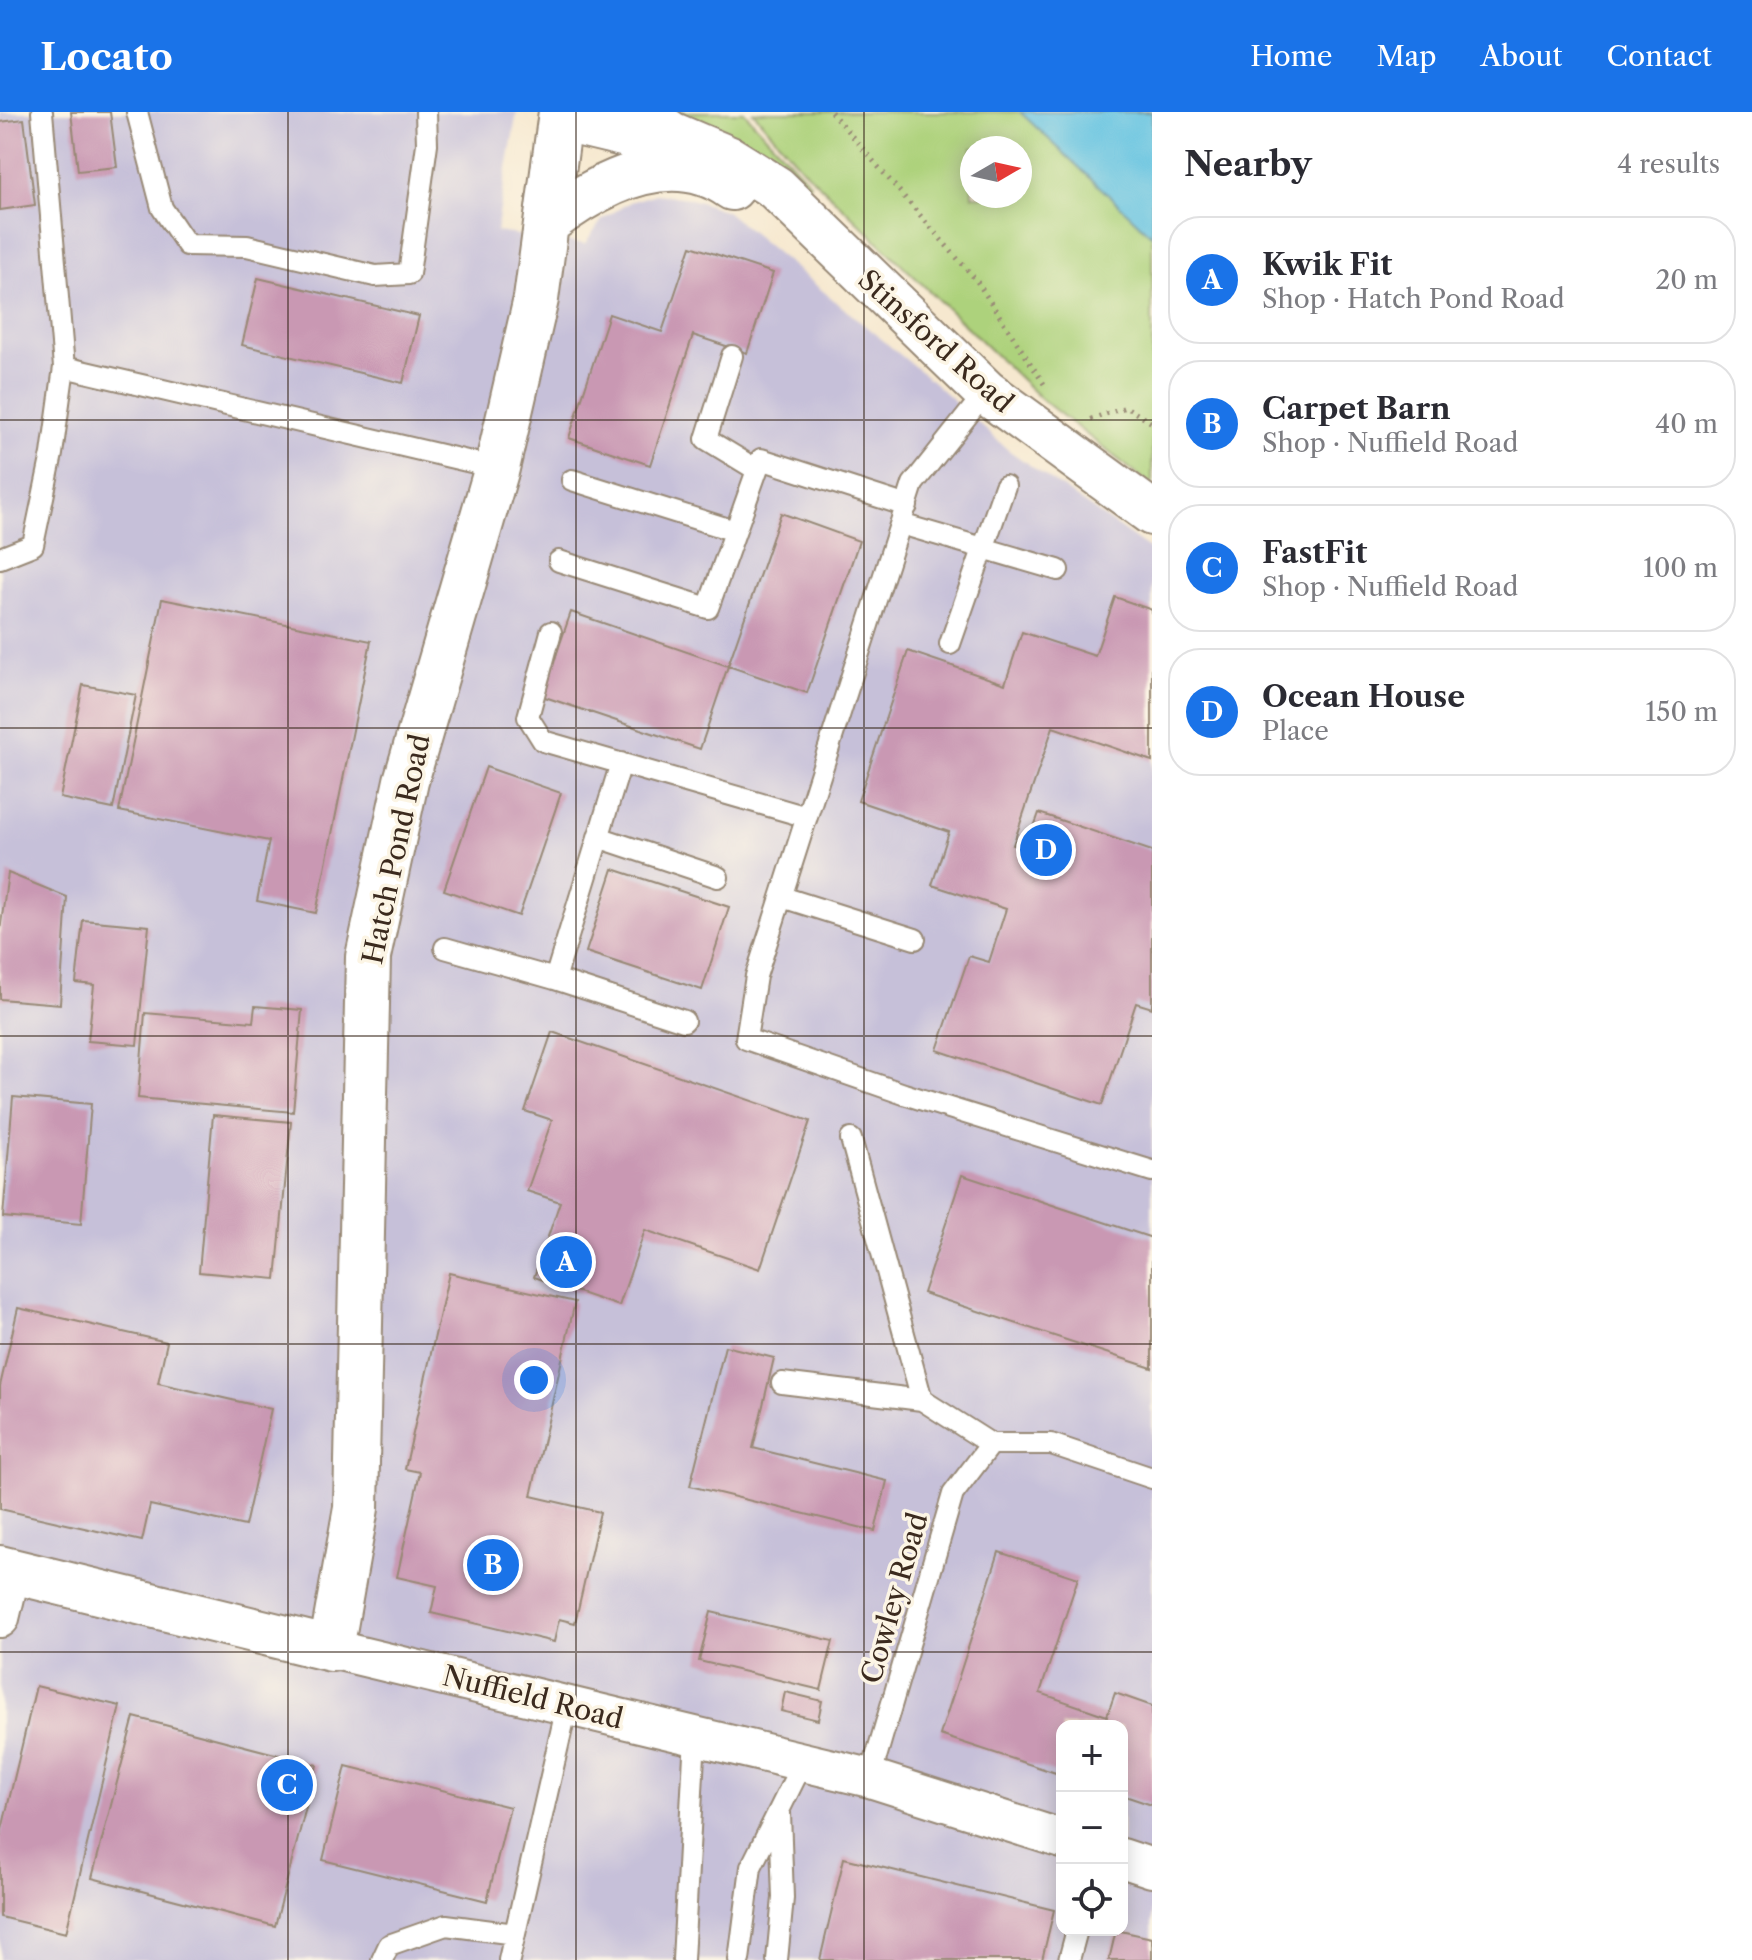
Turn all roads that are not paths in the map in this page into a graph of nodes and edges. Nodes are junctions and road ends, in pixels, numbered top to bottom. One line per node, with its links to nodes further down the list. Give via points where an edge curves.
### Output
1 (42, 112): 10 (lane)
2 (137, 112): 3 (lane, via 162,208 187,245 247,246 375,276 409,274 427,144)
3 (426, 112)
4 (639, 112): 6 (street, Stinsford Road, via 671,134)
5 (560, 116): 6 (street, Stinsford Road); 7 (street, Hatch Pond Road)
6 (730, 159): 8 (street, Stinsford Road, via 776,188)
7 (547, 223): 8 (street, via 614,181 664,167 719,179); 12 (street, Hatch Pond Road, via 536,299)
8 (884, 296): 11 (street, Stinsford Road)
9 (732, 356): 13 (lane, via 706,439)
10 (64, 367): 12 (lane); 20 (lane, via 33,545)
11 (986, 392): 16 (street, Stinsford Road); 17 (lane, via 913,484)
12 (497, 468): 42 (street, Hatch Pond Road, via 406,781 368,957 356,1508)
13 (757, 470): 17 (lane, via 761,459); 18 (lane)
14 (572, 480): 18 (lane)
15 (1005, 486): 19 (lane)
16 (1152, 513)
17 (904, 515): 19 (lane); 26 (lane)
18 (735, 531): 21 (lane, via 708,608)
19 (983, 549): 22 (lane); 24 (lane)
20 (0, 558)
21 (559, 561)
22 (1058, 570)
23 (551, 632): 25 (lane, via 528,717 543,741)
24 (950, 644)
25 (621, 763): 26 (lane); 27 (lane)
26 (807, 817): 29 (lane)
27 (598, 837): 28 (lane); 32 (lane)
28 (718, 877)
29 (782, 897): 30 (lane); 35 (lane, via 756,976 746,1039)
30 (915, 939)
31 (445, 948): 32 (lane)
32 (555, 979): 33 (lane)
33 (684, 1021)
34 (851, 1139): 37 (lane)
35 (1152, 1171)
36 (782, 1383): 37 (lane)
37 (922, 1400): 38 (lane)
38 (991, 1444): 39 (lane, via 1051,1444); 46 (lane, Cowley Road, via 953,1494)
39 (1152, 1478)
40 (6, 1570): 41 (street); 42 (street, Nuffield Road)
41 (0, 1618)
42 (331, 1649): 43 (street, Nuffield Road)
43 (567, 1706): 44 (street, Nuffield Road); 51 (lane)
44 (695, 1736): 45 (street, Nuffield Road); 55 (lane)
45 (803, 1762): 46 (street, Nuffield Road); 47 (lane)
46 (870, 1778): 48 (street, Nuffield Road)
47 (780, 1809): 56 (lane, via 751,1867); 57 (lane, via 783,1898)
48 (1056, 1837)
49 (1128, 1860): 50 (street)
50 (1152, 1868)
51 (515, 1934): 53 (lane, via 446,1925 389,1945); 54 (lane)
52 (1075, 1936): 58 (lane)
53 (382, 1960)
54 (509, 1960)
55 (683, 1960)
56 (739, 1960)
57 (777, 1960)
58 (1069, 1960)

